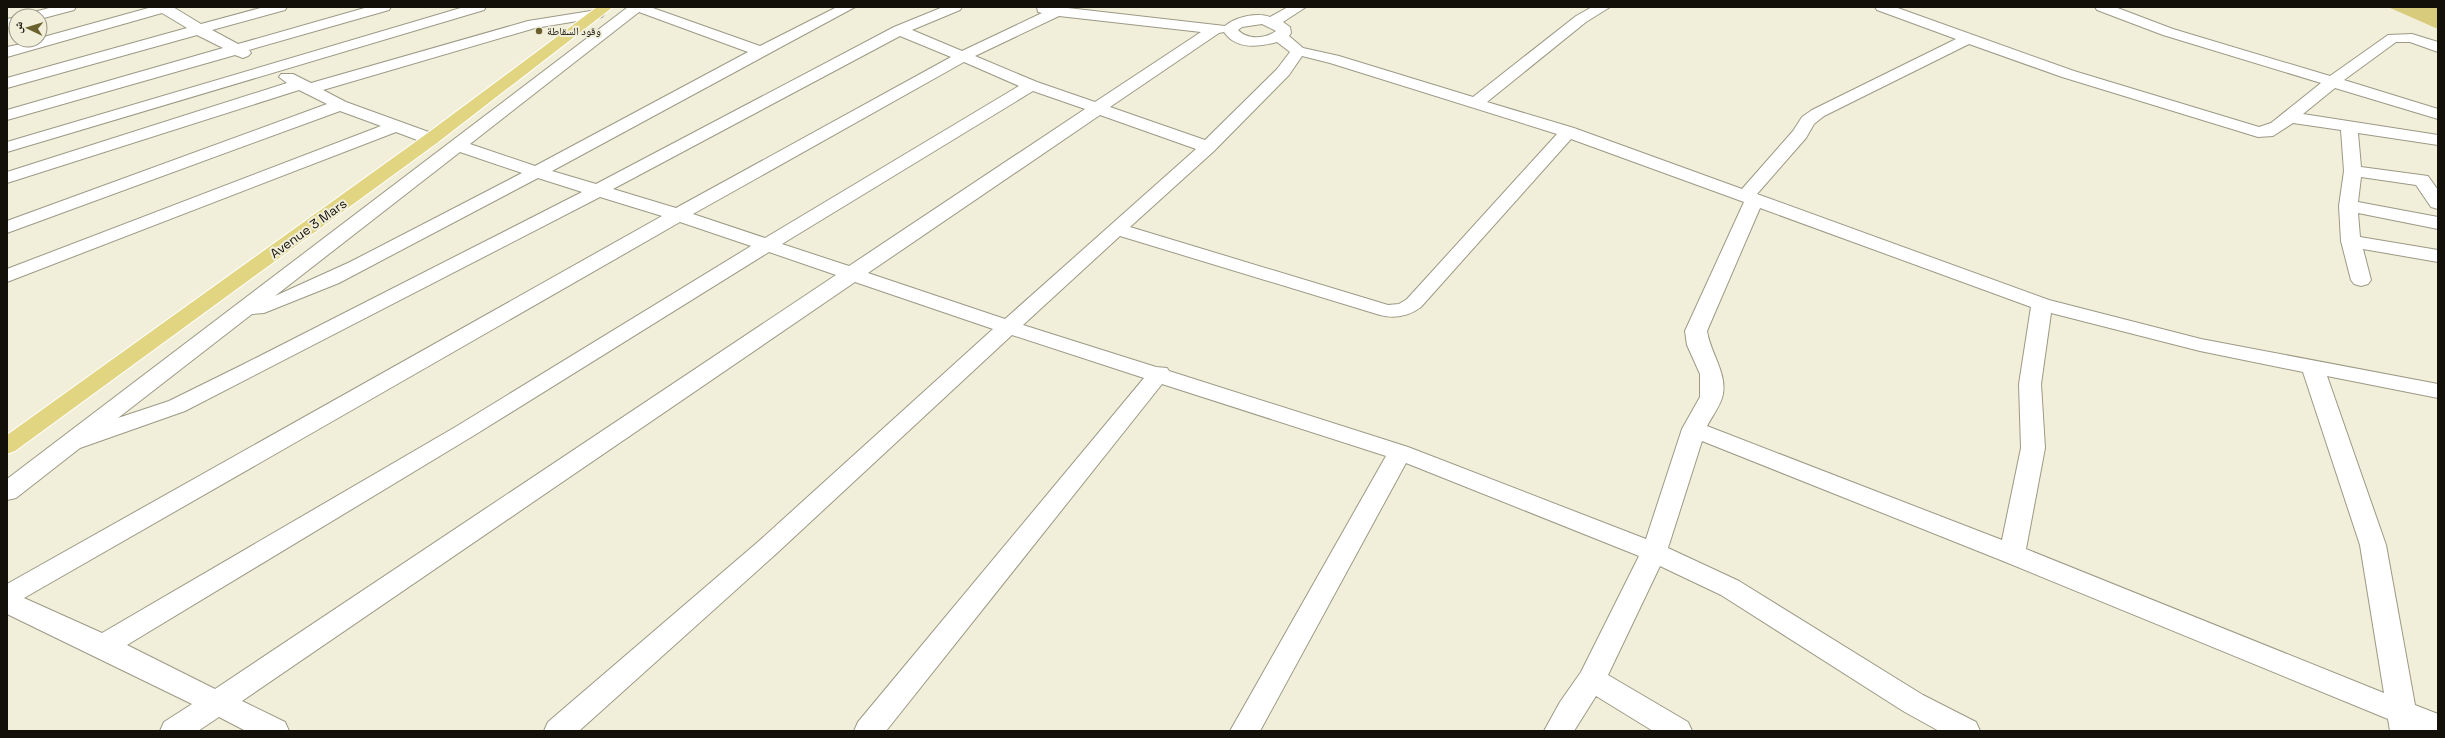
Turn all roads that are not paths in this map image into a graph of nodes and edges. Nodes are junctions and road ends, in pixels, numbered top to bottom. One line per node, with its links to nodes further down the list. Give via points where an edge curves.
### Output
1 (69, 7): 16 (street)
2 (164, 7): 17 (street); 26 (street)
3 (280, 7): 17 (street)
4 (384, 7): 23 (street)
5 (479, 7): 30 (street)
6 (637, 7): 24 (street); 29 (street)
7 (848, 7): 24 (street)
8 (955, 7): 20 (street)
9 (1032, 7): 15 (street)
10 (1299, 7): 19 (street)
11 (1603, 7): 35 (street, via 1581,19)
12 (1882, 7): 21 (street)
13 (2102, 7): 31 (street, via 2168,32)
14 (602, 10): 27 (main road, Avenue 3 Mars); 34 (street, via 533,24)
15 (1057, 11): 18 (street); 28 (street)
16 (48, 13)
17 (198, 29): 23 (street); 32 (street)
18 (1222, 29): 19 (street, via 1244,20); 19 (street, via 1235,37 1250,41 1267,41); 37 (street)
19 (1277, 29): 25 (street)
20 (900, 30): 28 (street); 53 (street)
21 (1969, 38): 40 (street, via 2068,74 2246,129 2267,132); 54 (street, via 1818,113 1808,121)
22 (2438, 47): 31 (street, via 2412,38 2393,38)
23 (237, 50): 30 (street); 39 (street)
24 (759, 51): 50 (street)
25 (1298, 51): 35 (street, via 1334,59); 48 (street, via 1283,72)
26 (7, 52)
27 (544, 54): 29 (street); 44 (main road, Avenue 3 Mars)
28 (964, 56): 33 (street); 57 (street)
29 (573, 57): 46 (street)
30 (272, 68): 34 (street); 47 (street)
31 (2332, 82): 38 (street); 40 (street)
32 (7, 83)
33 (1031, 85): 37 (street); 62 (street)
34 (304, 86): 36 (street); 51 (street)
35 (1477, 102): 43 (street)
36 (340, 105): 41 (street); 59 (street)
37 (1098, 109): 48 (street); 64 (street)
38 (2438, 114)
39 (7, 115)
40 (2289, 117): 42 (street)
41 (393, 127): 44 (street); 65 (street)
42 (2349, 127): 45 (street); 49 (street)
43 (1568, 132): 54 (street); 60 (street, via 1414,303 1404,310 1387,311)
44 (431, 140): 75 (main road, Avenue 3 Mars)
45 (2438, 140)
46 (460, 146): 50 (street); 68 (street)
47 (7, 147)
48 (1208, 147): 60 (street)
49 (2353, 171): 52 (street); 56 (street)
50 (537, 172): 53 (street); 68 (street, via 328,281)
51 (7, 178)
52 (2430, 181): 55 (street)
53 (597, 191): 57 (street); 74 (street, via 184,402 139,421)
54 (1750, 198): 67 (street); 73 (street, via 1696,331 1698,345 1711,374 1712,384 1711,396)
55 (2438, 203)
56 (2348, 206): 58 (street); 61 (street)
57 (678, 215): 62 (street); 80 (street)
58 (2438, 223)
59 (7, 227)
60 (1117, 229): 69 (street)
61 (2351, 241): 63 (street); 66 (street)
62 (765, 246): 64 (street); 82 (street, via 465,431)
63 (2438, 256)
64 (855, 274): 69 (street); 84 (street, via 622,427)
65 (7, 276)
66 (2361, 280)
67 (2042, 304): 70 (street, via 2200,345); 79 (street, via 2030,384 2033,448)
68 (239, 315): 74 (street)
69 (1008, 326): 71 (street); 89 (street, via 774,542)
70 (2313, 368): 72 (street); 85 (street, via 2373,545)
71 (1159, 373): 76 (street); 90 (street)
72 (2438, 391)
73 (1694, 429): 78 (street); 79 (street)
74 (70, 443): 77 (street)
75 (7, 446)
76 (1400, 452): 78 (street); 91 (street)
77 (7, 492)
78 (1654, 552): 83 (street); 94 (street, via 1730,588 1913,703)
79 (2012, 554): 85 (street)
80 (7, 596)
81 (7, 602): 82 (street)
82 (103, 646): 84 (street)
83 (1592, 679): 92 (street); 93 (street)
84 (217, 702): 87 (street); 88 (street)
85 (2404, 722): 86 (street)
86 (2438, 727)
87 (175, 731)
88 (274, 731)
89 (558, 731)
90 (869, 731)
91 (1245, 731)
92 (1558, 731)
93 (1677, 731)
94 (1965, 731)

